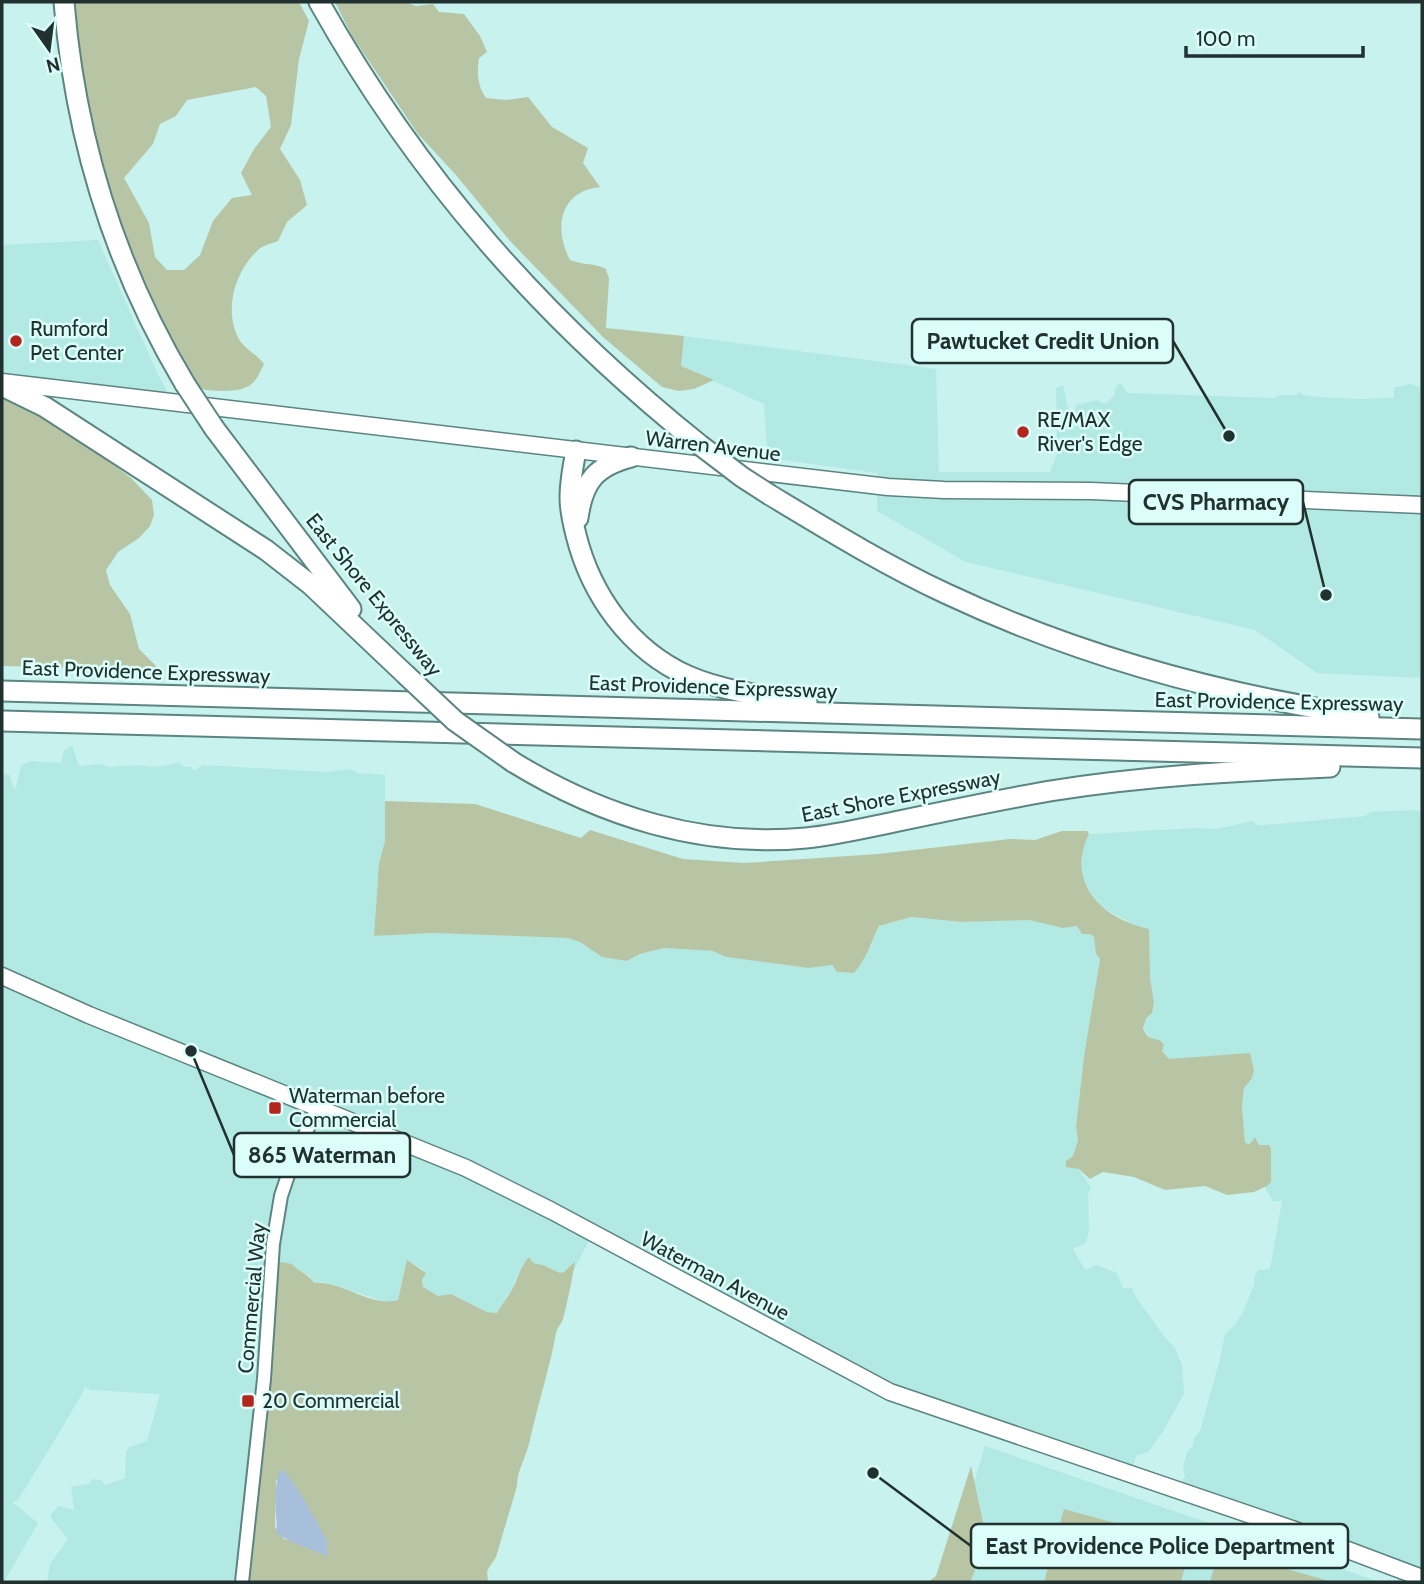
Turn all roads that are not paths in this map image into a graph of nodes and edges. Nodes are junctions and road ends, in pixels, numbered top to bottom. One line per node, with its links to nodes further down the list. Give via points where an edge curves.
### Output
1 (64, 2): 8 (highway, East Shore Expressway, bridge, via 85,140 138,295 214,428)
2 (319, 2): 12 (highway, bridge, via 436,181 531,292 592,352 700,445 770,495 937,589 1086,650 1232,692)
3 (2, 384): 4 (main road, Warren Avenue); 8 (highway, via 54,412 273,555)
4 (576, 451): 5 (main road, Warren Avenue); 7 (highway, via 570,499)
5 (631, 457): 6 (main road, Warren Avenue, via 907,489 1104,491); 7 (highway, via 603,468 590,481 581,499)
6 (1422, 505)
7 (577, 536): 10 (highway, via 589,575 604,602 660,661 730,689)
8 (405, 674): 13 (highway, East Shore Expressway, bridge, via 455,721 563,790 625,816 731,838 830,835 1033,794 1130,780)
9 (2, 691): 10 (highway, East Providence Expressway)
10 (887, 715): 12 (highway, East Providence Expressway)
11 (2, 721): 13 (highway)
12 (1422, 727)
13 (1422, 760)
14 (2, 976): 15 (main road, Waterman Avenue)
15 (318, 1107): 16 (main road, Waterman Avenue, via 529,1199 890,1392); 17 (street, Commercial Way, via 281,1196 273,1244)
16 (1418, 1574)
17 (242, 1582)

